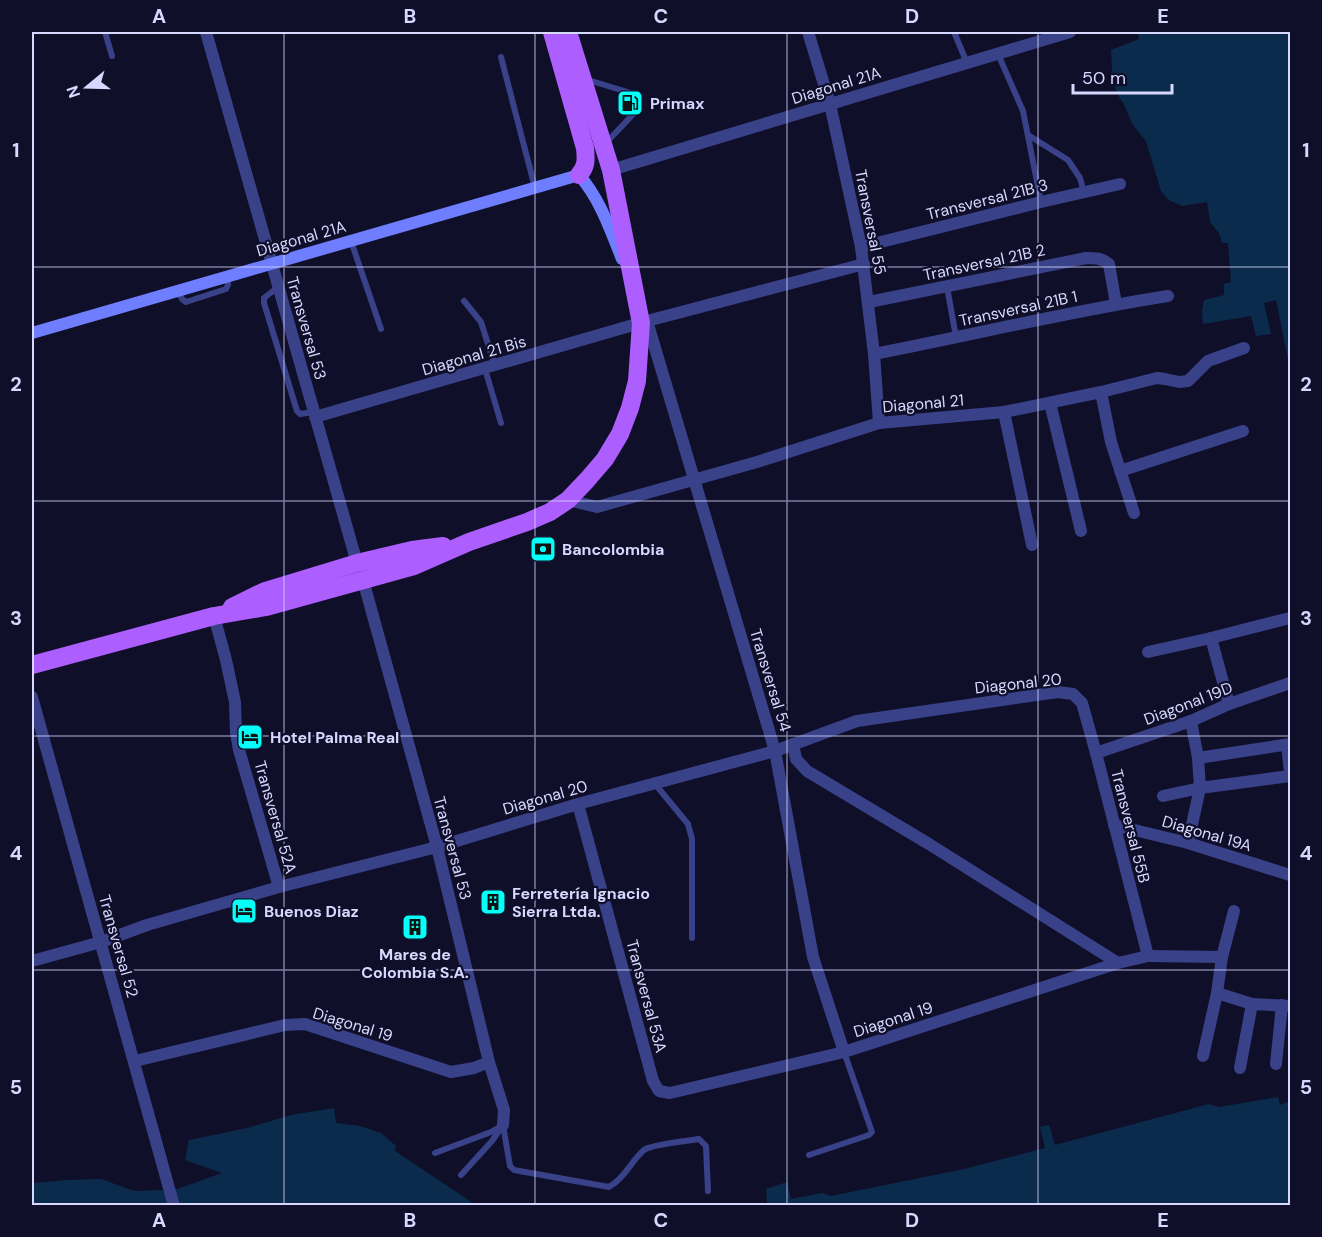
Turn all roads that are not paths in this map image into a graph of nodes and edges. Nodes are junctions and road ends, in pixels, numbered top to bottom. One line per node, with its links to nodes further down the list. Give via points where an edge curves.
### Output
1 (105, 32): 9 (lane)
2 (206, 32): 26 (street, Transversal 53)
3 (552, 32): 19 (main road, via 585,148 586,163)
4 (568, 32): 12 (main road)
5 (808, 32): 14 (street, Transversal 55)
6 (954, 32): 11 (lane)
7 (1070, 32): 8 (street, Diagonal 21A)
8 (998, 53): 11 (street, Diagonal 21A); 16 (lane)
9 (112, 56)
10 (501, 57): 21 (lane)
11 (967, 63): 14 (street, Diagonal 21A)
12 (582, 78): 13 (lane); 17 (main road)
13 (634, 94)
14 (830, 104): 18 (street, Diagonal 21A); 25 (street, Transversal 55)
15 (638, 109): 17 (lane)
16 (1029, 135): 22 (lane, via 1068,160); 23 (lane)
17 (603, 147): 18 (main road)
18 (611, 170): 30 (main road)
19 (579, 175): 21 (street, Diagonal 21A); 30 (street, via 603,210)
20 (1120, 184): 22 (street, Transversal 21B 3)
21 (536, 188): 24 (street, Diagonal 21A)
22 (1084, 192): 23 (street, Transversal 21B 3)
23 (1041, 202): 25 (street, Transversal 21B 3)
24 (351, 241): 26 (street, Diagonal 21A); 36 (lane)
25 (861, 247): 27 (street, Transversal 55)
26 (272, 264): 28 (street, Transversal 53); 37 (street, Diagonal 21A)
27 (864, 264): 33 (street, Transversal 55); 35 (street)
28 (278, 287): 45 (street, Transversal 53); 45 (lane, via 264,298 264,303 297,411)
29 (947, 287): 33 (street, Transversal 21B 2); 34 (street, Transversal 21B 2, via 1098,258 1109,264); 38 (lane)
30 (636, 294): 35 (main road)
31 (1168, 296): 34 (street, Transversal 21B 1)
32 (464, 301): 41 (lane, via 481,322)
33 (869, 302): 40 (street, Transversal 55)
34 (1116, 304): 38 (street, Transversal 21B 1)
35 (644, 322): 41 (street, Diagonal 21 Bis); 50 (street, Transversal 54); 51 (main road, via 637,381 620,434 605,459)
36 (381, 329)
37 (32, 333)
38 (956, 339): 40 (street, Transversal 21B 1)
39 (1244, 348): 42 (street, Diagonal 21, via 1208,361 1188,381 1157,378)
40 (874, 354): 47 (street, Transversal 55)
41 (490, 367): 45 (street, Diagonal 21 Bis); 46 (lane)
42 (1101, 392): 43 (street, Diagonal 21); 49 (street)
43 (1050, 403): 44 (street, Diagonal 21); 53 (street)
44 (1004, 412): 47 (street, Diagonal 21); 54 (street)
45 (315, 414): 55 (street, Transversal 53)
46 (501, 423)
47 (879, 423): 50 (street, Diagonal 21)
48 (1243, 432): 49 (street)
49 (1120, 471): 52 (street)
50 (694, 479): 51 (street, Diagonal 21, via 597,507); 68 (street, Transversal 54)
51 (567, 500): 55 (main road, via 550,512 469,542 412,550)
52 (1134, 513)
53 (1081, 531)
54 (1032, 545)
55 (360, 572): 56 (main road, via 265,591); 78 (street, Transversal 53)
56 (214, 616): 60 (main road); 80 (street, Transversal 52A, via 235,702 238,750)
57 (1290, 618): 58 (street)
58 (1211, 638): 59 (street); 64 (street)
59 (1148, 652)
60 (32, 665)
61 (1290, 683): 64 (street, Diagonal 19D)
62 (1073, 694): 66 (street, Diagonal 20, via 1058,692 857,721); 69 (street, Transversal 55B, via 1082,703)
63 (32, 697): 83 (street, Transversal 52)
64 (1229, 705): 65 (street, Diagonal 19D)
65 (1191, 721): 69 (street, Diagonal 19D); 70 (street)
66 (793, 744): 68 (street, Diagonal 20); 87 (street, via 796,759 807,771)
67 (1288, 745): 70 (street); 71 (street)
68 (775, 751): 72 (street, Diagonal 20); 91 (street, Transversal 54, via 813,957)
69 (1096, 753): 76 (street, Transversal 55B)
70 (1198, 759): 73 (street)
71 (1290, 774): 73 (street)
72 (655, 783): 75 (street, Diagonal 20); 82 (lane, via 687,824 692,839)
73 (1200, 788): 74 (street); 77 (street)
74 (1163, 796)
75 (578, 804): 78 (street, Diagonal 20); 97 (street, Transversal 53A, via 653,1081)
76 (1114, 825): 77 (street, Diagonal 19A); 84 (street, Transversal 55B)
77 (1188, 843): 79 (street, Diagonal 19A)
78 (437, 847): 80 (street, Diagonal 20); 94 (street, Transversal 53)
79 (1290, 875)
80 (279, 887): 83 (street, Diagonal 20)
81 (1234, 911): 85 (street)
82 (692, 938)
83 (101, 942): 86 (street, Diagonal 20); 93 (street, Transversal 52)
84 (1148, 956): 85 (street); 87 (street, Diagonal 19)
85 (1222, 957): 88 (street)
86 (32, 961)
87 (1118, 963): 91 (street, Diagonal 19)
88 (1217, 993): 89 (street); 92 (street)
89 (1252, 1004): 90 (street); 96 (street)
90 (1286, 1006): 95 (street)
91 (844, 1052): 97 (street, Diagonal 19, via 670,1093); 100 (lane, via 872,1132)
92 (1203, 1056)
93 (135, 1061): 94 (street, Diagonal 19, via 285,1025 305,1024 451,1072); 103 (street, Transversal 52)
94 (489, 1062): 98 (street, Transversal 53, via 504,1110)
95 (1276, 1064)
96 (1240, 1068)
97 (659, 1091)
98 (503, 1125): 99 (lane); 101 (lane); 102 (lane, via 514,1170 609,1187 645,1149 699,1139 706,1146)
99 (435, 1153)
100 (809, 1155)
101 (461, 1174)
102 (708, 1191)
103 (174, 1206)

